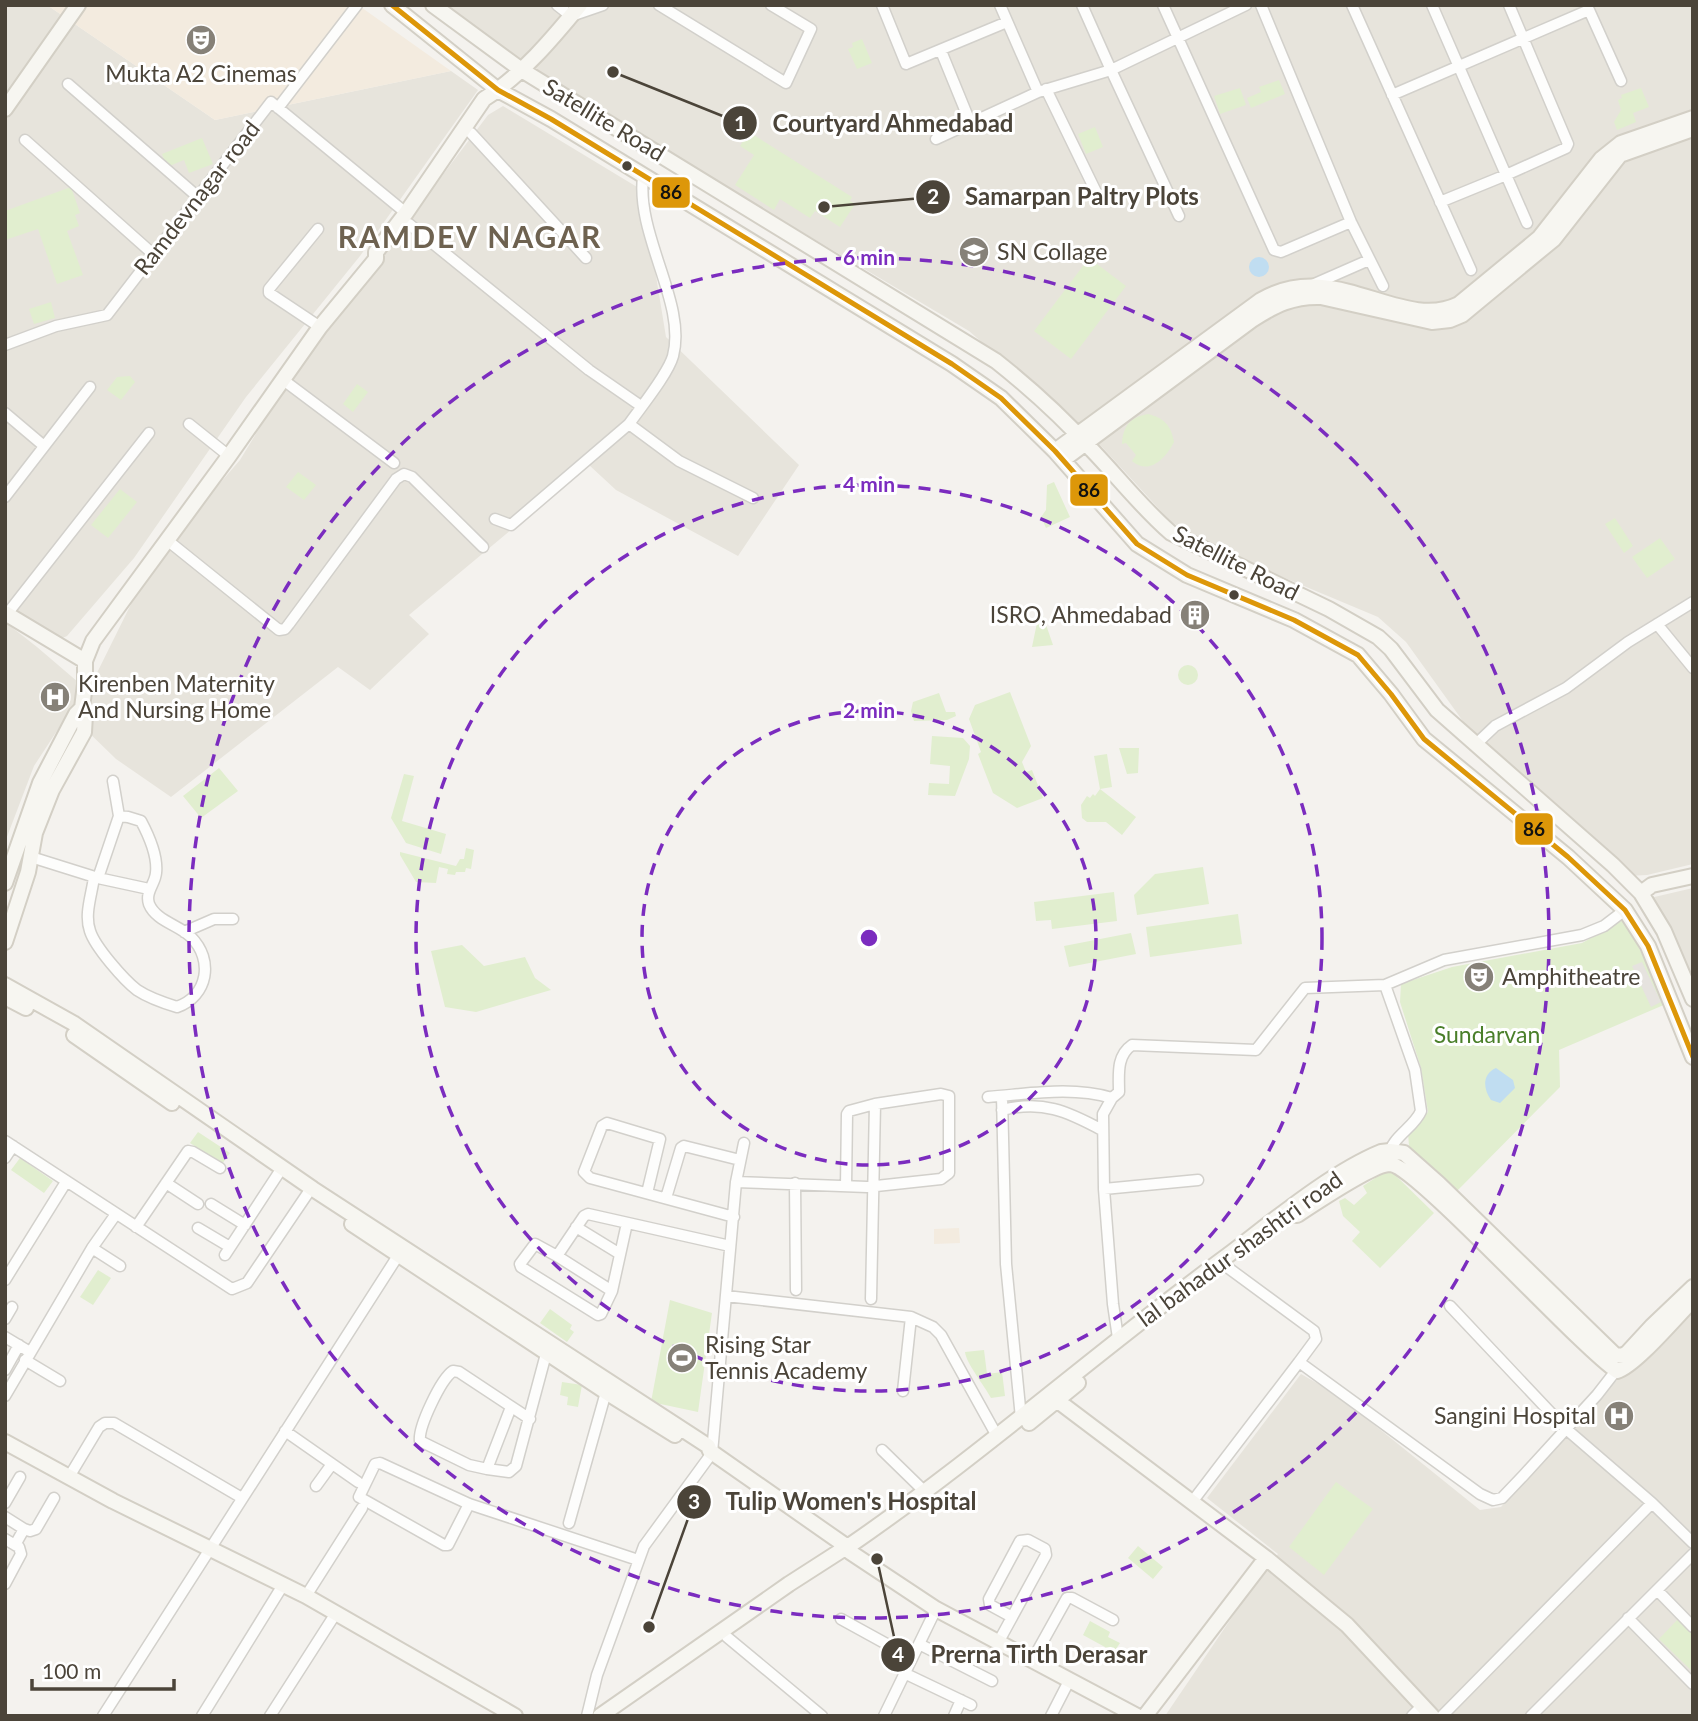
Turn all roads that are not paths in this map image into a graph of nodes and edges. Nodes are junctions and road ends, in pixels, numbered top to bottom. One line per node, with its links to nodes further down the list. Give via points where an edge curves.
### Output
1 (78, 5): 34 (street)
2 (357, 5): 33 (street)
3 (392, 5): 30 (street, Satellite Road)
4 (433, 5): 26 (street, Satellite Road)
5 (557, 5): 20 (street)
6 (603, 5): 20 (street)
7 (659, 5): 8 (street, via 786,83 811,29)
8 (771, 5)
9 (881, 5): 24 (street, via 906,64)
10 (1000, 5): 21 (street)
11 (1082, 5): 27 (street)
12 (1163, 5): 23 (street)
13 (1246, 5): 23 (street)
14 (1261, 5): 49 (street)
15 (1352, 5): 32 (street)
16 (1432, 5): 25 (street)
17 (1509, 5): 22 (street)
18 (1599, 5): 19 (street)
19 (1588, 7): 22 (street); 28 (street)
20 (576, 10): 26 (street)
21 (1007, 22): 24 (street); 31 (street)
22 (1523, 37): 25 (street); 42 (street, via 1568,144)
23 (1177, 38): 27 (street); 49 (street, via 1274,250 1281,253)
24 (942, 51): 36 (street)
25 (1458, 65): 32 (street); 42 (street)
26 (520, 69): 30 (street); 67 (street, Satellite Road, via 996,361)
27 (1111, 70): 31 (street); 47 (street)
28 (1621, 81)
29 (68, 84): 44 (street)
30 (498, 90): 38 (street); 43 (street, Satellite Road); 48 (street, via 484,99)
31 (1042, 90): 36 (street); 45 (street)
32 (1392, 95): 46 (street)
33 (278, 108): 44 (street, Ramdevnagar road, via 271,102); 48 (street, Ramdevnagar road)
34 (5, 109)
35 (1693, 118): 39 (street)
36 (970, 122): 40 (street)
37 (1693, 129): 39 (street)
38 (471, 133): 48 (street); 53 (street)
39 (1653, 137): 57 (street, via 1611,149 1539,238 1459,304 1425,316 1339,288)
40 (936, 139)
41 (25, 140): 52 (street)
42 (1506, 176): 46 (street); 50 (street)
43 (643, 177): 62 (street, via 643,215 672,313 675,342 672,359); 70 (street, Satellite Road, via 952,364 1001,398)
44 (198, 197): 52 (street, Ramdevnagar road)
45 (1099, 198)
46 (1440, 202): 55 (street)
47 (1179, 216)
48 (407, 219): 58 (street, via 384,256 376,259); 62 (street, Ramdevnagar road, via 589,370)
49 (1352, 222): 54 (street)
50 (1527, 223)
51 (318, 229): 58 (street, via 269,293)
52 (153, 254): 59 (street, Ramdevnagar road, via 107,315 56,326)
53 (586, 258)
54 (1369, 260): 56 (street); 57 (street)
55 (1471, 270)
56 (1383, 286)
57 (1307, 291): 67 (street, via 1279,290 1261,300)
58 (320, 327): 60 (street)
59 (5, 345)
60 (282, 379): 69 (street); 71 (street)
61 (90, 387): 68 (street)
62 (641, 406): 65 (street)
63 (5, 413): 68 (street)
64 (189, 424): 69 (street)
65 (629, 424): 73 (street, via 680,461); 74 (street, via 511,525)
66 (149, 433): 78 (street)
67 (1081, 438): 70 (street); 83 (street, Satellite Road, via 1171,533 1378,637 1437,710)
68 (44, 446): 72 (street)
69 (229, 456): 75 (street)
70 (1059, 456): 92 (street, Satellite Road, via 1137,544 1187,575 1294,620 1358,655 1424,739)
71 (394, 463)
72 (5, 497)
73 (753, 498)
74 (495, 519)
75 (167, 540): 76 (street, via 279,630 285,629 404,474); 80 (street, via 99,631)
76 (483, 547)
77 (1693, 602): 79 (street)
78 (6, 613): 80 (street)
79 (1657, 624): 81 (street); 83 (street, via 1566,688 1495,726)
80 (85, 661): 82 (street)
81 (1693, 668)
82 (82, 708): 86 (street, via 84,732 52,790); 89 (street, via 40,783)
83 (1475, 745): 91 (street, Satellite Road)
84 (113, 781): 85 (street)
85 (118, 816): 88 (street); 90 (street, via 141,821 147,832 156,874)
86 (31, 856): 88 (street); 95 (street)
87 (1693, 876): 91 (street, via 1652,884)
88 (96, 878): 90 (street); 94 (street, via 88,912 97,943 138,990 177,1007 195,997 206,976 201,950)
89 (5, 883)
90 (149, 890): 94 (street, via 153,910)
91 (1641, 893): 99 (street, Satellite Road, via 1664,931)
92 (1625, 910): 97 (street, via 1582,935 1444,960); 100 (street, Satellite Road, via 1648,946)
93 (233, 919): 94 (street, via 214,919)
94 (184, 932)
95 (5, 942)
96 (5, 985): 122 (street, via 73,1023)
97 (1385, 985): 103 (street, via 1305,988 1256,1050 1132,1045 1119,1064 1119,1092); 109 (street, via 1415,1070 1421,1111)
98 (5, 997): 113 (street, via 56,1023)
99 (1693, 999)
100 (1693, 1057)
101 (1002, 1096): 102 (street); 103 (street, via 1071,1091); 105 (street)
102 (988, 1097)
103 (1112, 1098): 106 (street, via 1103,1114)
104 (875, 1104): 119 (street); 119 (street, via 941,1094 950,1099 946,1177); 120 (street, via 847,1114)
105 (1002, 1110): 106 (street, via 1047,1106); 166 (street, via 1006,1264)
106 (1102, 1130): 121 (street)
107 (9, 1143): 110 (street); 115 (street)
108 (744, 1143): 111 (street)
109 (1390, 1157): 140 (street, via 1289,1220); 153 (street, lal bahadur shashtri road, via 1370,1157 1313,1192); 158 (street, via 1404,1153 1439,1184)
110 (5, 1158)
111 (740, 1160): 116 (street); 124 (street, via 684,1146)
112 (220, 1168): 117 (street, via 188,1151)
113 (278, 1174): 122 (street); 130 (street)
114 (1198, 1180): 121 (street)
115 (66, 1182): 127 (street); 141 (street)
116 (736, 1182): 118 (street); 128 (street)
117 (166, 1183): 125 (street); 131 (street)
118 (795, 1183): 120 (street); 143 (street)
119 (874, 1185): 120 (street); 146 (street)
120 (846, 1186)
121 (1104, 1189): 153 (street)
122 (309, 1191): 131 (street, via 247,1283 232,1289); 136 (street)
123 (647, 1193): 123 (street, via 590,1178 584,1172 602,1126 607,1123 660,1139); 124 (street)
124 (666, 1198): 128 (street)
125 (198, 1203)
126 (211, 1204): 130 (street)
127 (116, 1214): 131 (street); 135 (street)
128 (734, 1217): 134 (street)
129 (627, 1223): 132 (street, via 588,1214); 134 (street); 137 (street)
130 (245, 1225): 133 (street, via 228,1251)
131 (136, 1227)
132 (576, 1227): 137 (street); 138 (street)
133 (198, 1228)
134 (730, 1246): 145 (street)
135 (92, 1248): 139 (street); 156 (street)
136 (400, 1251): 155 (street); 169 (street); 173 (street)
137 (620, 1254): 144 (street)
138 (557, 1256): 144 (street); 144 (street, via 535,1244 520,1264 598,1315)
139 (120, 1266)
140 (1227, 1267): 157 (street, via 1314,1331 1316,1339); 164 (street)
141 (5, 1280)
142 (1693, 1287): 158 (street)
143 (796, 1290)
144 (612, 1291)
145 (726, 1296): 150 (street); 173 (street)
146 (871, 1298)
147 (1693, 1300): 158 (street, via 1622,1370)
148 (1450, 1306): 168 (street)
149 (12, 1307): 151 (street)
150 (911, 1317): 161 (street); 170 (street, via 942,1335)
151 (5, 1319)
152 (5, 1337): 154 (street)
153 (1118, 1338): 164 (street, lal bahadur shashtri road)
154 (19, 1345): 156 (street); 159 (street)
155 (547, 1353): 162 (street); 167 (street)
156 (27, 1356): 160 (street); 163 (street)
157 (1299, 1362): 168 (street, via 1493,1500 1502,1498); 183 (street)
158 (1618, 1364): 168 (street)
159 (5, 1370)
160 (60, 1381)
161 (903, 1391)
162 (606, 1392): 173 (street, via 703,1452); 189 (street)
163 (5, 1396)
164 (1053, 1398): 166 (street, lal bahadur shashtri road); 183 (street); 195 (street, via 895,1521)
165 (512, 1407): 167 (street); 175 (street); 175 (street, via 453,1371 442,1383 421,1429 420,1441 426,1446)
166 (1021, 1418): 170 (street, lal bahadur shashtri road)
167 (530, 1419): 175 (street, via 514,1469)
168 (1565, 1428): 185 (street)
169 (285, 1431): 174 (street); 182 (street)
170 (997, 1436): 180 (street, lal bahadur shashtri road)
171 (5, 1443): 177 (street)
172 (882, 1450): 180 (street)
173 (711, 1452): 195 (street); 198 (street)
174 (332, 1464): 178 (street); 179 (street)
175 (487, 1469)
176 (20, 1477): 184 (street)
177 (69, 1477): 182 (street, via 99,1427 114,1423); 194 (street)
178 (358, 1482)
179 (316, 1486)
180 (924, 1491): 195 (street, lal bahadur shashtri road)
181 (54, 1498): 190 (street, via 36,1529)
182 (243, 1498): 194 (street)
183 (1192, 1502): 197 (street)
184 (5, 1503)
185 (1652, 1503): 192 (street); 233 (street)
186 (468, 1504): 186 (street, via 380,1463 375,1464 359,1497 444,1545); 198 (street)
187 (362, 1508): 202 (street)
188 (5, 1517): 190 (street)
189 (569, 1523)
190 (24, 1529): 193 (street)
191 (5, 1539): 193 (street)
192 (1693, 1543)
193 (15, 1545): 199 (street, via 21,1554)
194 (210, 1549): 200 (street); 220 (street)
195 (848, 1549): 203 (street); 210 (street); 225 (street, lal bahadur shashtri road, via 789,1584)
196 (1693, 1554): 201 (street)
197 (1266, 1558): 219 (street, via 1347,1625); 232 (street)
198 (638, 1560): 224 (street)
199 (5, 1584)
200 (283, 1585): 202 (street); 221 (street)
201 (1657, 1590): 206 (street); 209 (street)
202 (306, 1596): 204 (street)
203 (936, 1609): 211 (street); 212 (street)
204 (336, 1613): 222 (street); 223 (street)
205 (1012, 1617): 205 (street, via 1046,1555 1045,1549 1024,1539 989,1599 990,1605); 211 (street)
206 (1628, 1618): 218 (street); 234 (street)
207 (841, 1619): 213 (street)
208 (1113, 1620): 214 (street, via 1067,1598)
209 (1693, 1626)
210 (727, 1637): 226 (street); 227 (street)
211 (999, 1641): 214 (street)
212 (919, 1644): 213 (street); 217 (street)
213 (912, 1658): 215 (street)
214 (1033, 1659): 216 (street)
215 (904, 1673): 228 (street); 229 (street, via 966,1703)
216 (1070, 1679): 230 (street); 231 (street)
217 (992, 1681)
218 (1693, 1684)
219 (1422, 1713)
220 (103, 1716)
221 (202, 1716)
222 (270, 1716)
223 (515, 1716)
224 (587, 1716)
225 (600, 1716)
226 (614, 1716)
227 (822, 1716)
228 (884, 1716)
229 (954, 1716)
230 (1051, 1716)
231 (1138, 1716)
232 (1145, 1716)
233 (1442, 1716)
234 (1531, 1716)

